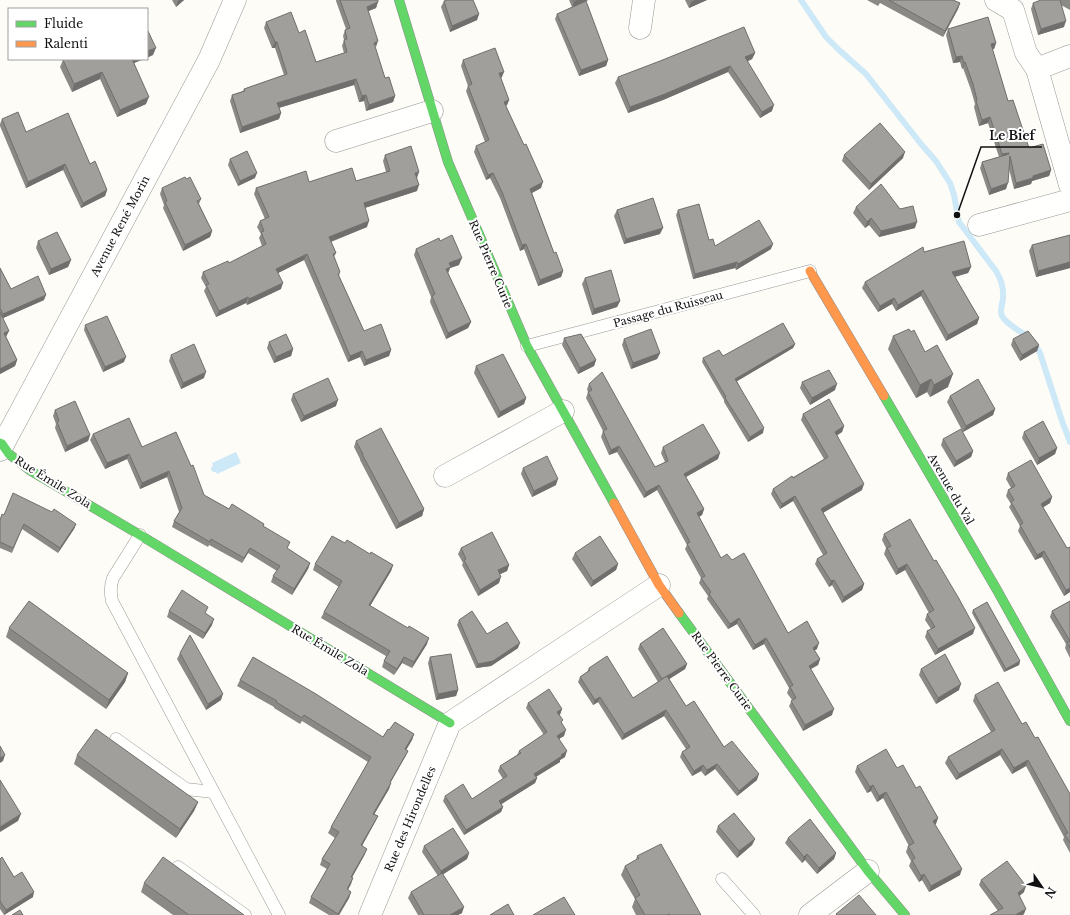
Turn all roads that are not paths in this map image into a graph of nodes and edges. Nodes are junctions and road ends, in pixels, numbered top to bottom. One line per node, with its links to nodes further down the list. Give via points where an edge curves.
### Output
1 (235, 0): 16 (street, Avenue René Morin, via 209,60)
2 (399, 0): 8 (street, Rue Pierre Curie)
3 (644, 0): 5 (street)
4 (996, 0): 7 (street, via 1013,10 1026,53)
5 (640, 28)
6 (1070, 56): 7 (street)
7 (1037, 69): 10 (street)
8 (432, 111): 9 (street); 14 (street, Rue Pierre Curie, via 448,162)
9 (336, 141)
10 (1070, 185)
11 (1070, 200): 12 (street)
12 (979, 225)
13 (810, 271): 14 (lane, Passage du Ruisseau); 20 (street, Avenue du Val)
14 (527, 346): 15 (street, Rue Pierre Curie)
15 (563, 411): 17 (street); 19 (street, Rue Pierre Curie)
16 (1, 445): 18 (street, Rue Émile Zola, via 31,471)
17 (445, 476)
18 (140, 535): 21 (street, Rue Émile Zola); 23 (lane, via 110,585 112,601)
19 (659, 585): 21 (street); 25 (street, Rue Pierre Curie)
20 (1070, 721)
21 (450, 723): 29 (street, Rue des Hirondelles)
22 (116, 739): 23 (lane, via 186,789)
23 (214, 792): 28 (lane)
24 (178, 867): 27 (lane)
25 (868, 871): 31 (street); 32 (street, Rue Pierre Curie)
26 (722, 879): 30 (lane)
27 (245, 915)
28 (279, 915)
29 (370, 915)
30 (754, 915)
31 (810, 915)
32 (905, 915)

